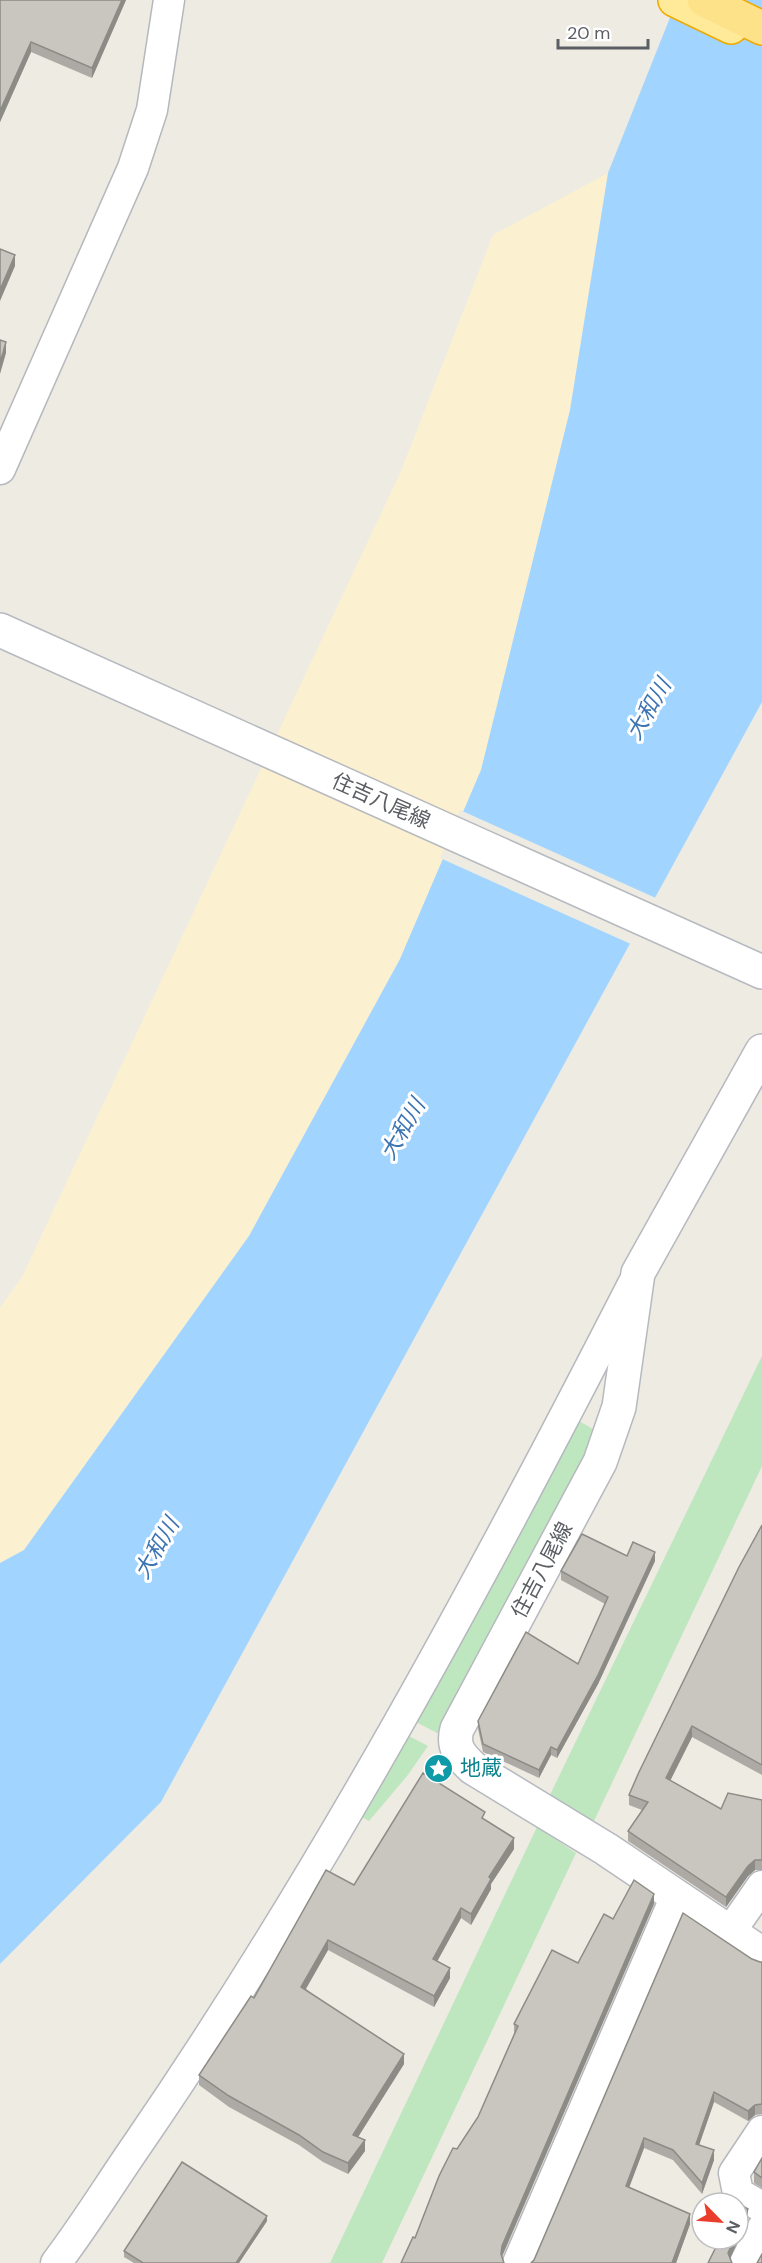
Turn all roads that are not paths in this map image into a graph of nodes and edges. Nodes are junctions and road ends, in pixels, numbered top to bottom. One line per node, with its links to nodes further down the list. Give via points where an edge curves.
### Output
1 (169, 0): 6 (street, via 152,110 133,168)
2 (675, 0): 5 (highway)
3 (704, 0): 4 (highway)
4 (762, 28)
5 (762, 42)
6 (0, 469)
7 (0, 630): 8 (main road, 住吉八尾線)
8 (762, 972)
9 (762, 1051): 10 (main road, 住吉八尾線)
10 (638, 1273): 12 (main road, 住吉八尾線, via 620,1407 600,1461 454,1741 460,1755 473,1768); 18 (street, via 400,1722 307,1882 185,2076)
11 (762, 1887): 13 (street)
12 (676, 1896): 13 (main road, 住吉八尾線); 19 (street)
13 (730, 1932): 14 (main road, 住吉八尾線)
14 (762, 1954)
15 (762, 2131): 16 (street, via 735,2173 738,2193)
16 (762, 2207)
17 (762, 2229): 20 (street)
18 (56, 2263)
19 (518, 2263)
20 (745, 2263)

